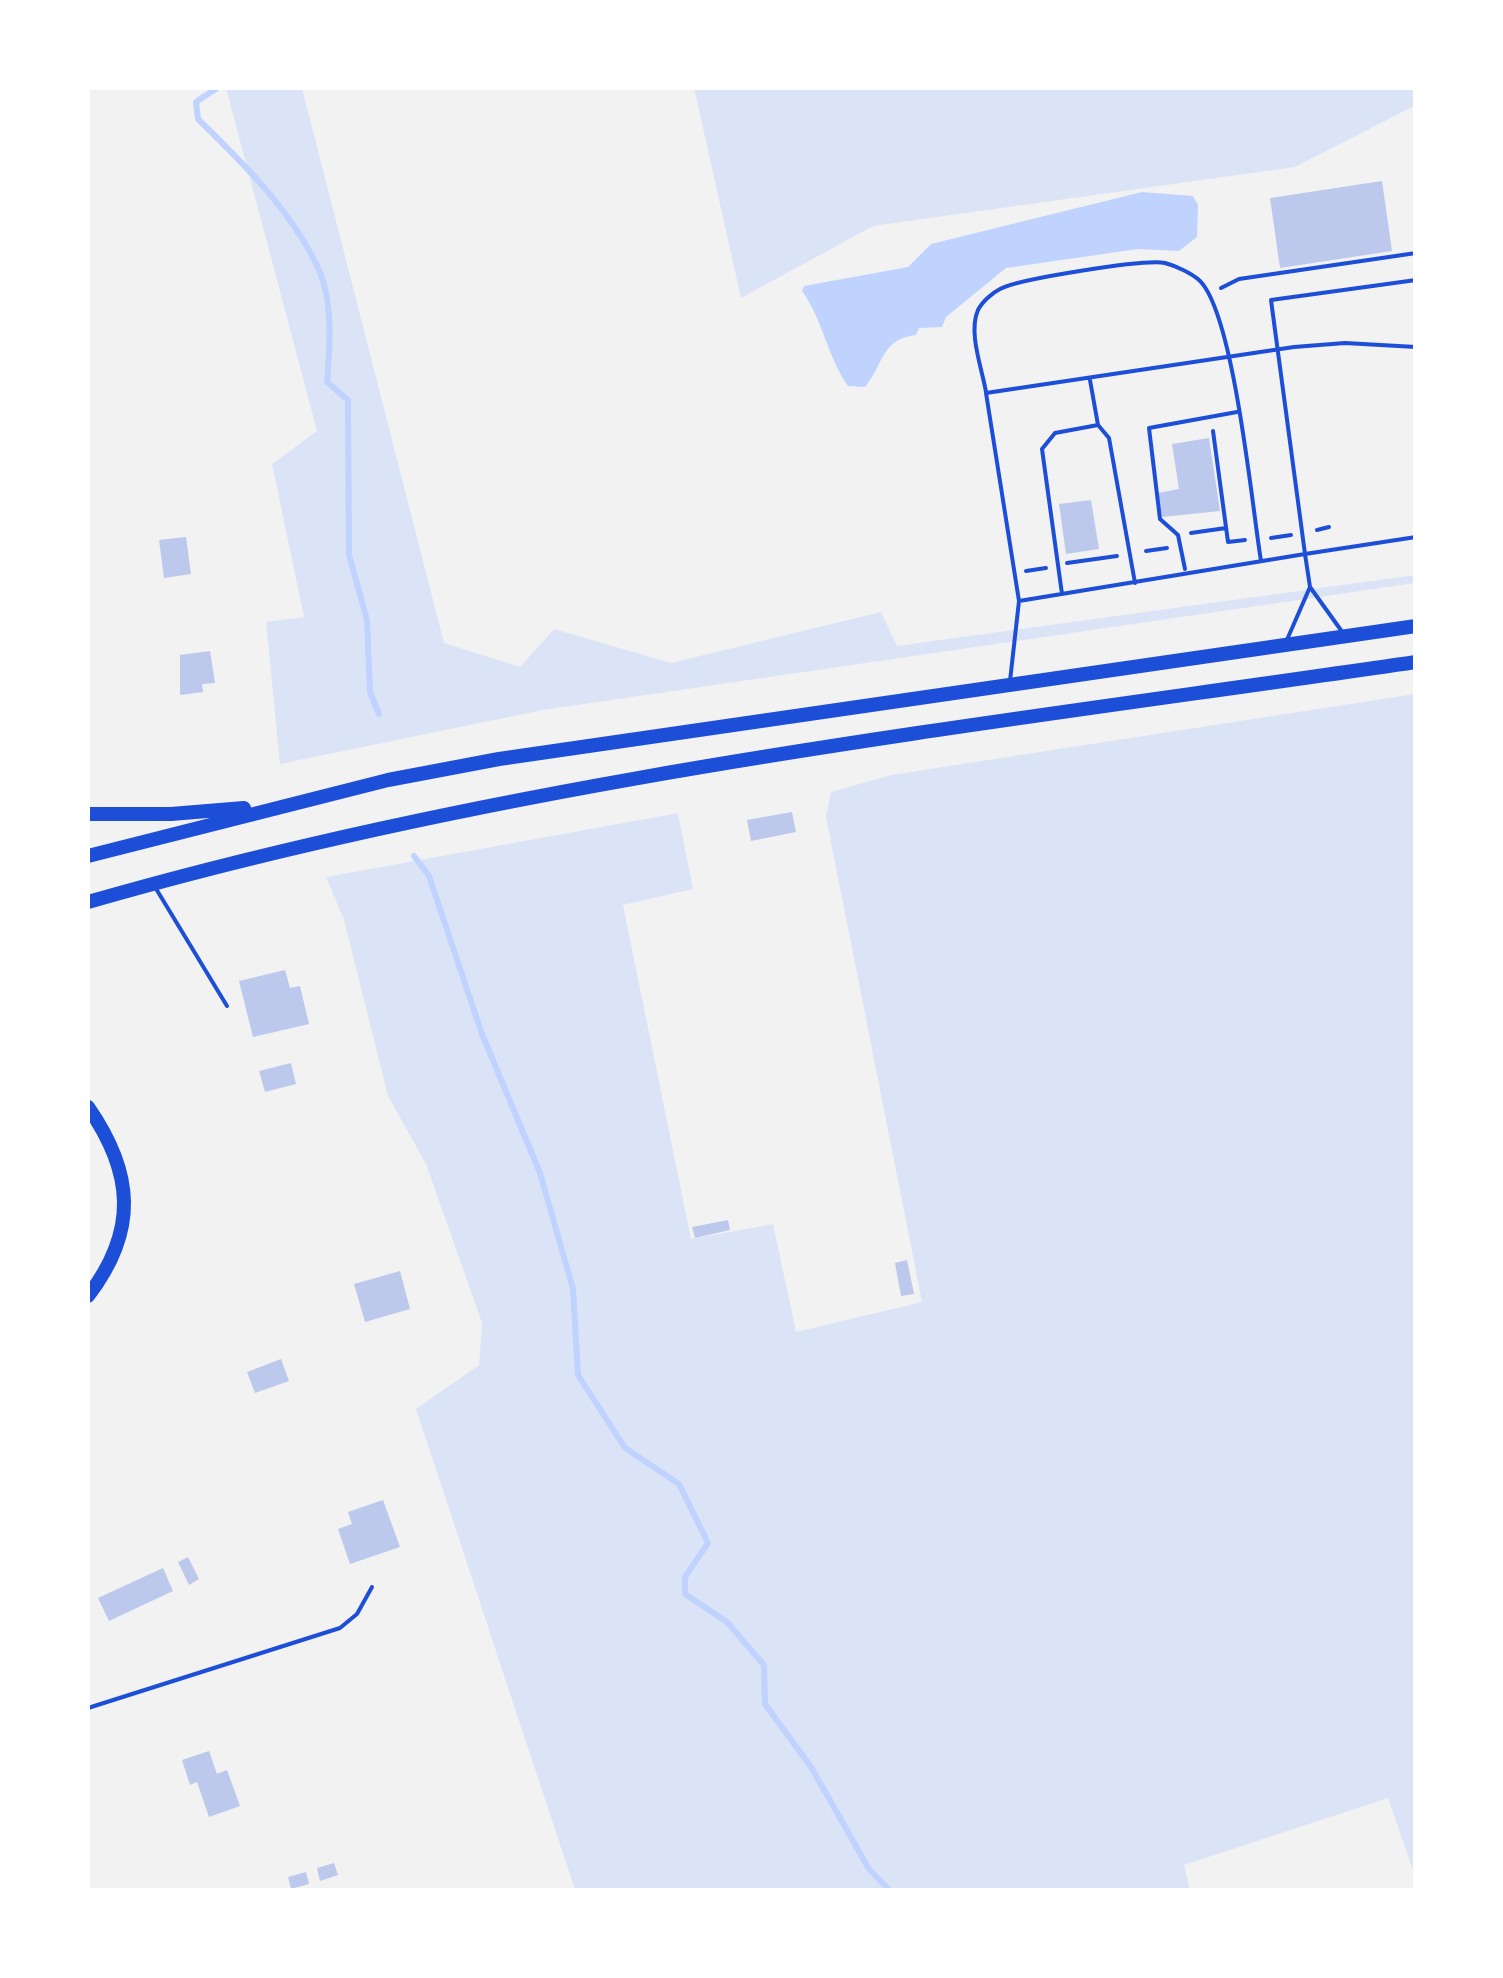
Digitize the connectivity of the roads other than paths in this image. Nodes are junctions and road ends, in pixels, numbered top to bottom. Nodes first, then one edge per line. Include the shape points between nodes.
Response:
1 (1416, 280) edge
2 (1416, 348) edge
3 (1278, 349) junction
4 (1229, 357) junction
5 (1090, 378) junction
6 (986, 393) junction
7 (1237, 412) junction
8 (1098, 425) junction
9 (1416, 537) edge
10 (1305, 554) junction
11 (1261, 561) junction
12 (1186, 572) junction
13 (1136, 583) junction
14 (1310, 587) junction
15 (1062, 594) junction
16 (1019, 601) junction
17 (1416, 626) edge
18 (1346, 636) junction
19 (1284, 646) junction
20 (1416, 662) edge
21 (1009, 686) junction
22 (289, 804) junction
23 (88, 814) edge
24 (88, 856) edge
25 (152, 883) junction
26 (88, 902) edge
27 (227, 1006) dead end
28 (88, 1107) edge
29 (88, 1296) edge
30 (372, 1586) dead end
31 (88, 1708) edge

1 - 3 lane via 1272,300
2 - 3 lane via 1345,343
3 - 4 lane
3 - 10 lane
4 - 5 lane
4 - 6 lane via 1200,281 1165,263 1137,262 1002,288 980,306 974,325
4 - 7 lane
5 - 6 lane
5 - 8 lane
6 - 16 lane
7 - 11 lane
7 - 12 lane via 1149,428 1160,519 1178,535
8 - 13 lane via 1109,438
8 - 15 lane via 1055,433 1042,449
9 - 10 lane
10 - 11 lane
10 - 14 lane
11 - 12 lane
12 - 13 lane
13 - 15 lane
14 - 18 lane
14 - 19 lane
15 - 16 lane
16 - 21 lane
17 - 18 highway
18 - 19 highway
19 - 21 highway
20 - 25 highway via 596,783
21 - 22 highway via 534,753
22 - 23 highway
22 - 24 highway
25 - 26 highway
25 - 27 lane
28 - 29 highway via 118,1157 125,1218 114,1256
30 - 31 lane via 357,1614 340,1628

